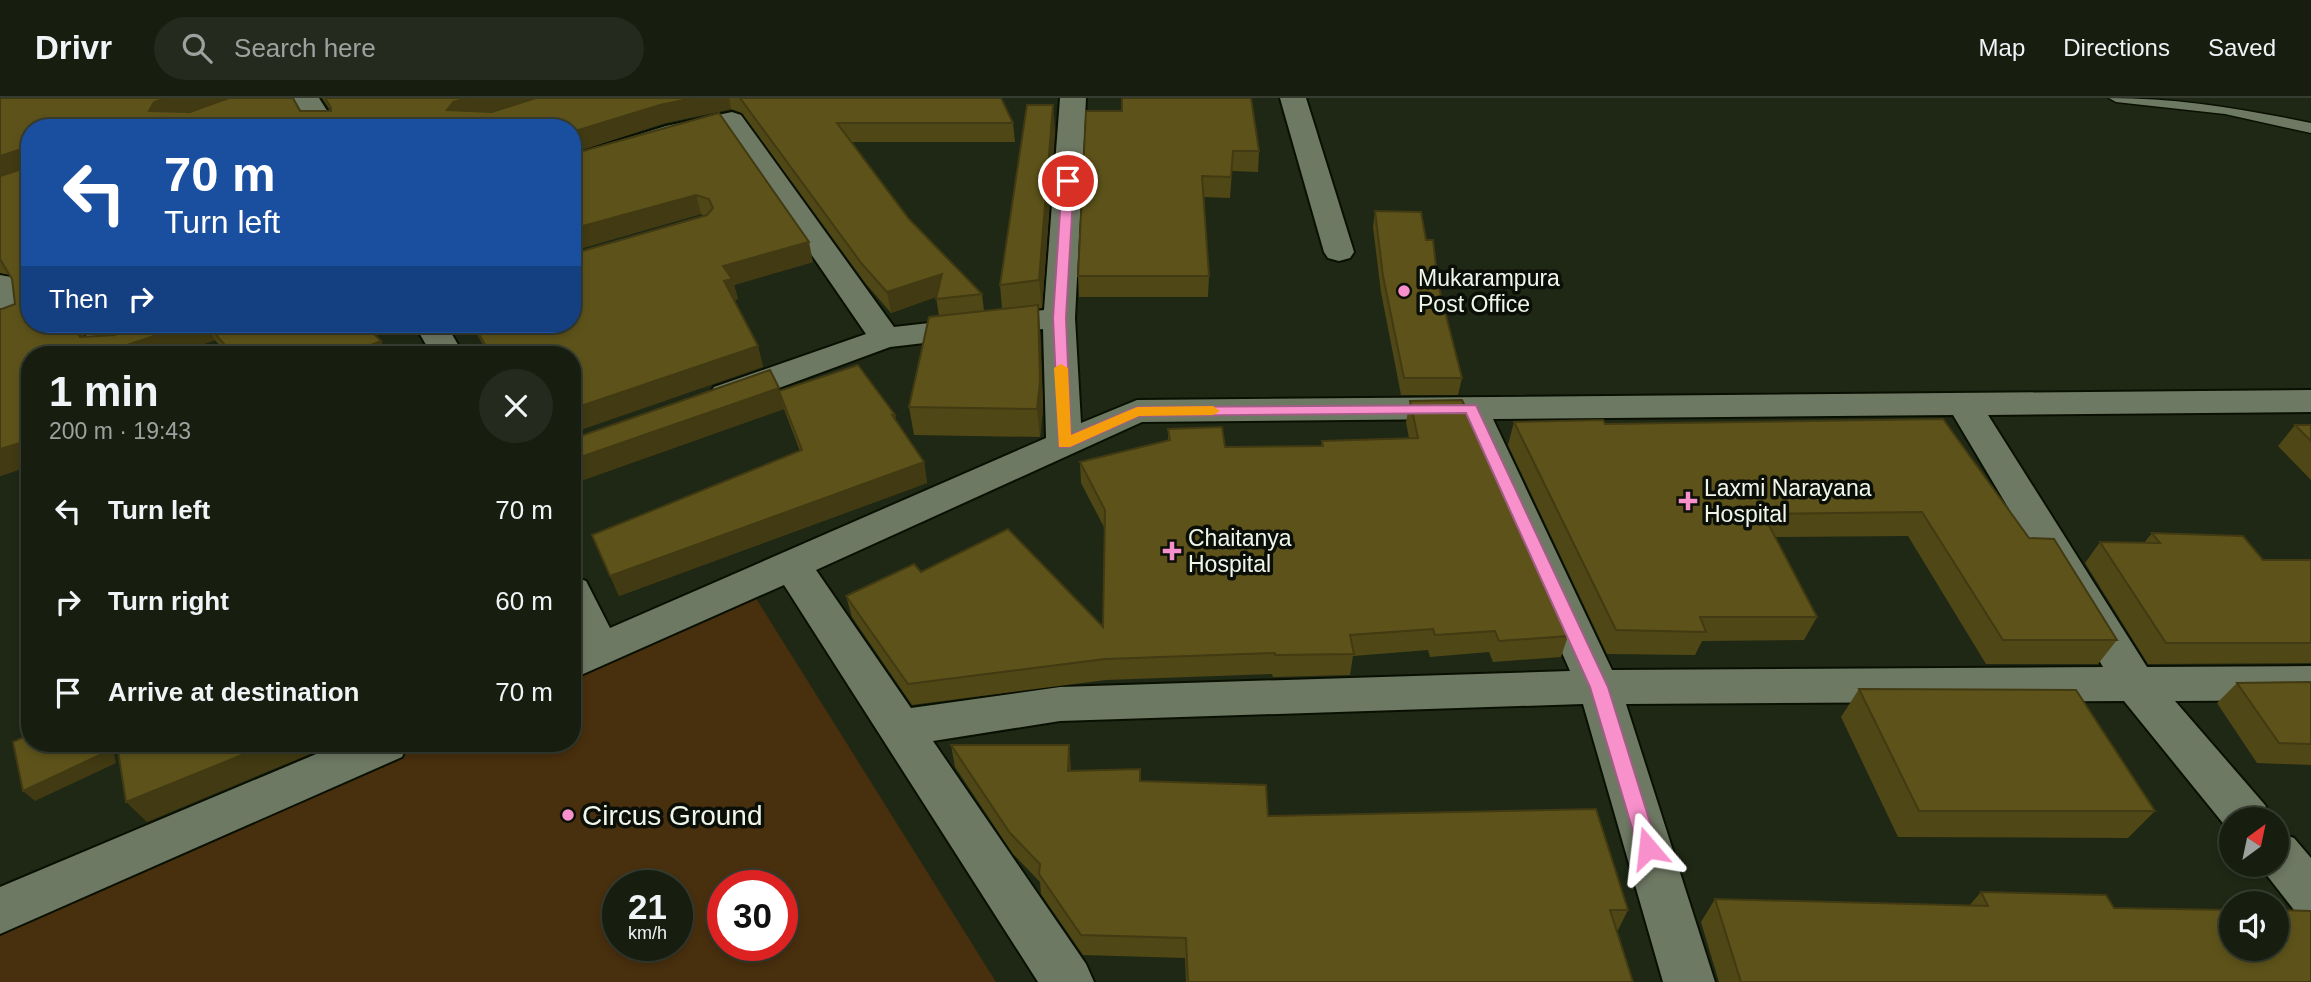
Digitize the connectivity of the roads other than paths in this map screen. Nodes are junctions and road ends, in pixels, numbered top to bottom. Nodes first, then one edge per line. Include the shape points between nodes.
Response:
1 (1073, 98) edge
2 (1293, 98) edge
3 (2116, 98) edge
4 (312, 99) edge
5 (321, 119) edge
6 (2311, 128) edge
7 (581, 161) edge
8 (1339, 252) dead end
9 (0, 284) edge
10 (16, 318) edge
11 (1059, 318) junction
12 (885, 338) junction
13 (2311, 401) edge
14 (702, 403) edge
15 (1964, 404) junction
16 (1471, 408) junction
17 (1064, 444) junction
18 (791, 564) junction
19 (581, 631) edge
20 (587, 657) edge
21 (2135, 684) junction
22 (2311, 684) edge
23 (1599, 687) junction
24 (900, 728) junction
25 (368, 752) edge
26 (2238, 807) edge
27 (2289, 867) edge
28 (2311, 894) edge
29 (0, 911) edge
30 (1068, 982) edge
31 (1689, 982) edge

1 - 11 street
2 - 8 street
3 - 6 lane via 2225,110
4 - 5 street
7 - 12 street via 674,132 732,120
9 - 10 street
11 - 12 street
11 - 17 street
12 - 14 street
13 - 15 street
15 - 16 street
15 - 21 street
16 - 17 street via 1137,411
16 - 23 street
17 - 18 street
18 - 20 street
18 - 24 street
19 - 20 street
21 - 22 street
21 - 23 street
21 - 26 street
23 - 24 street via 1060,704
23 - 31 street
24 - 30 street
25 - 29 street
27 - 28 street

